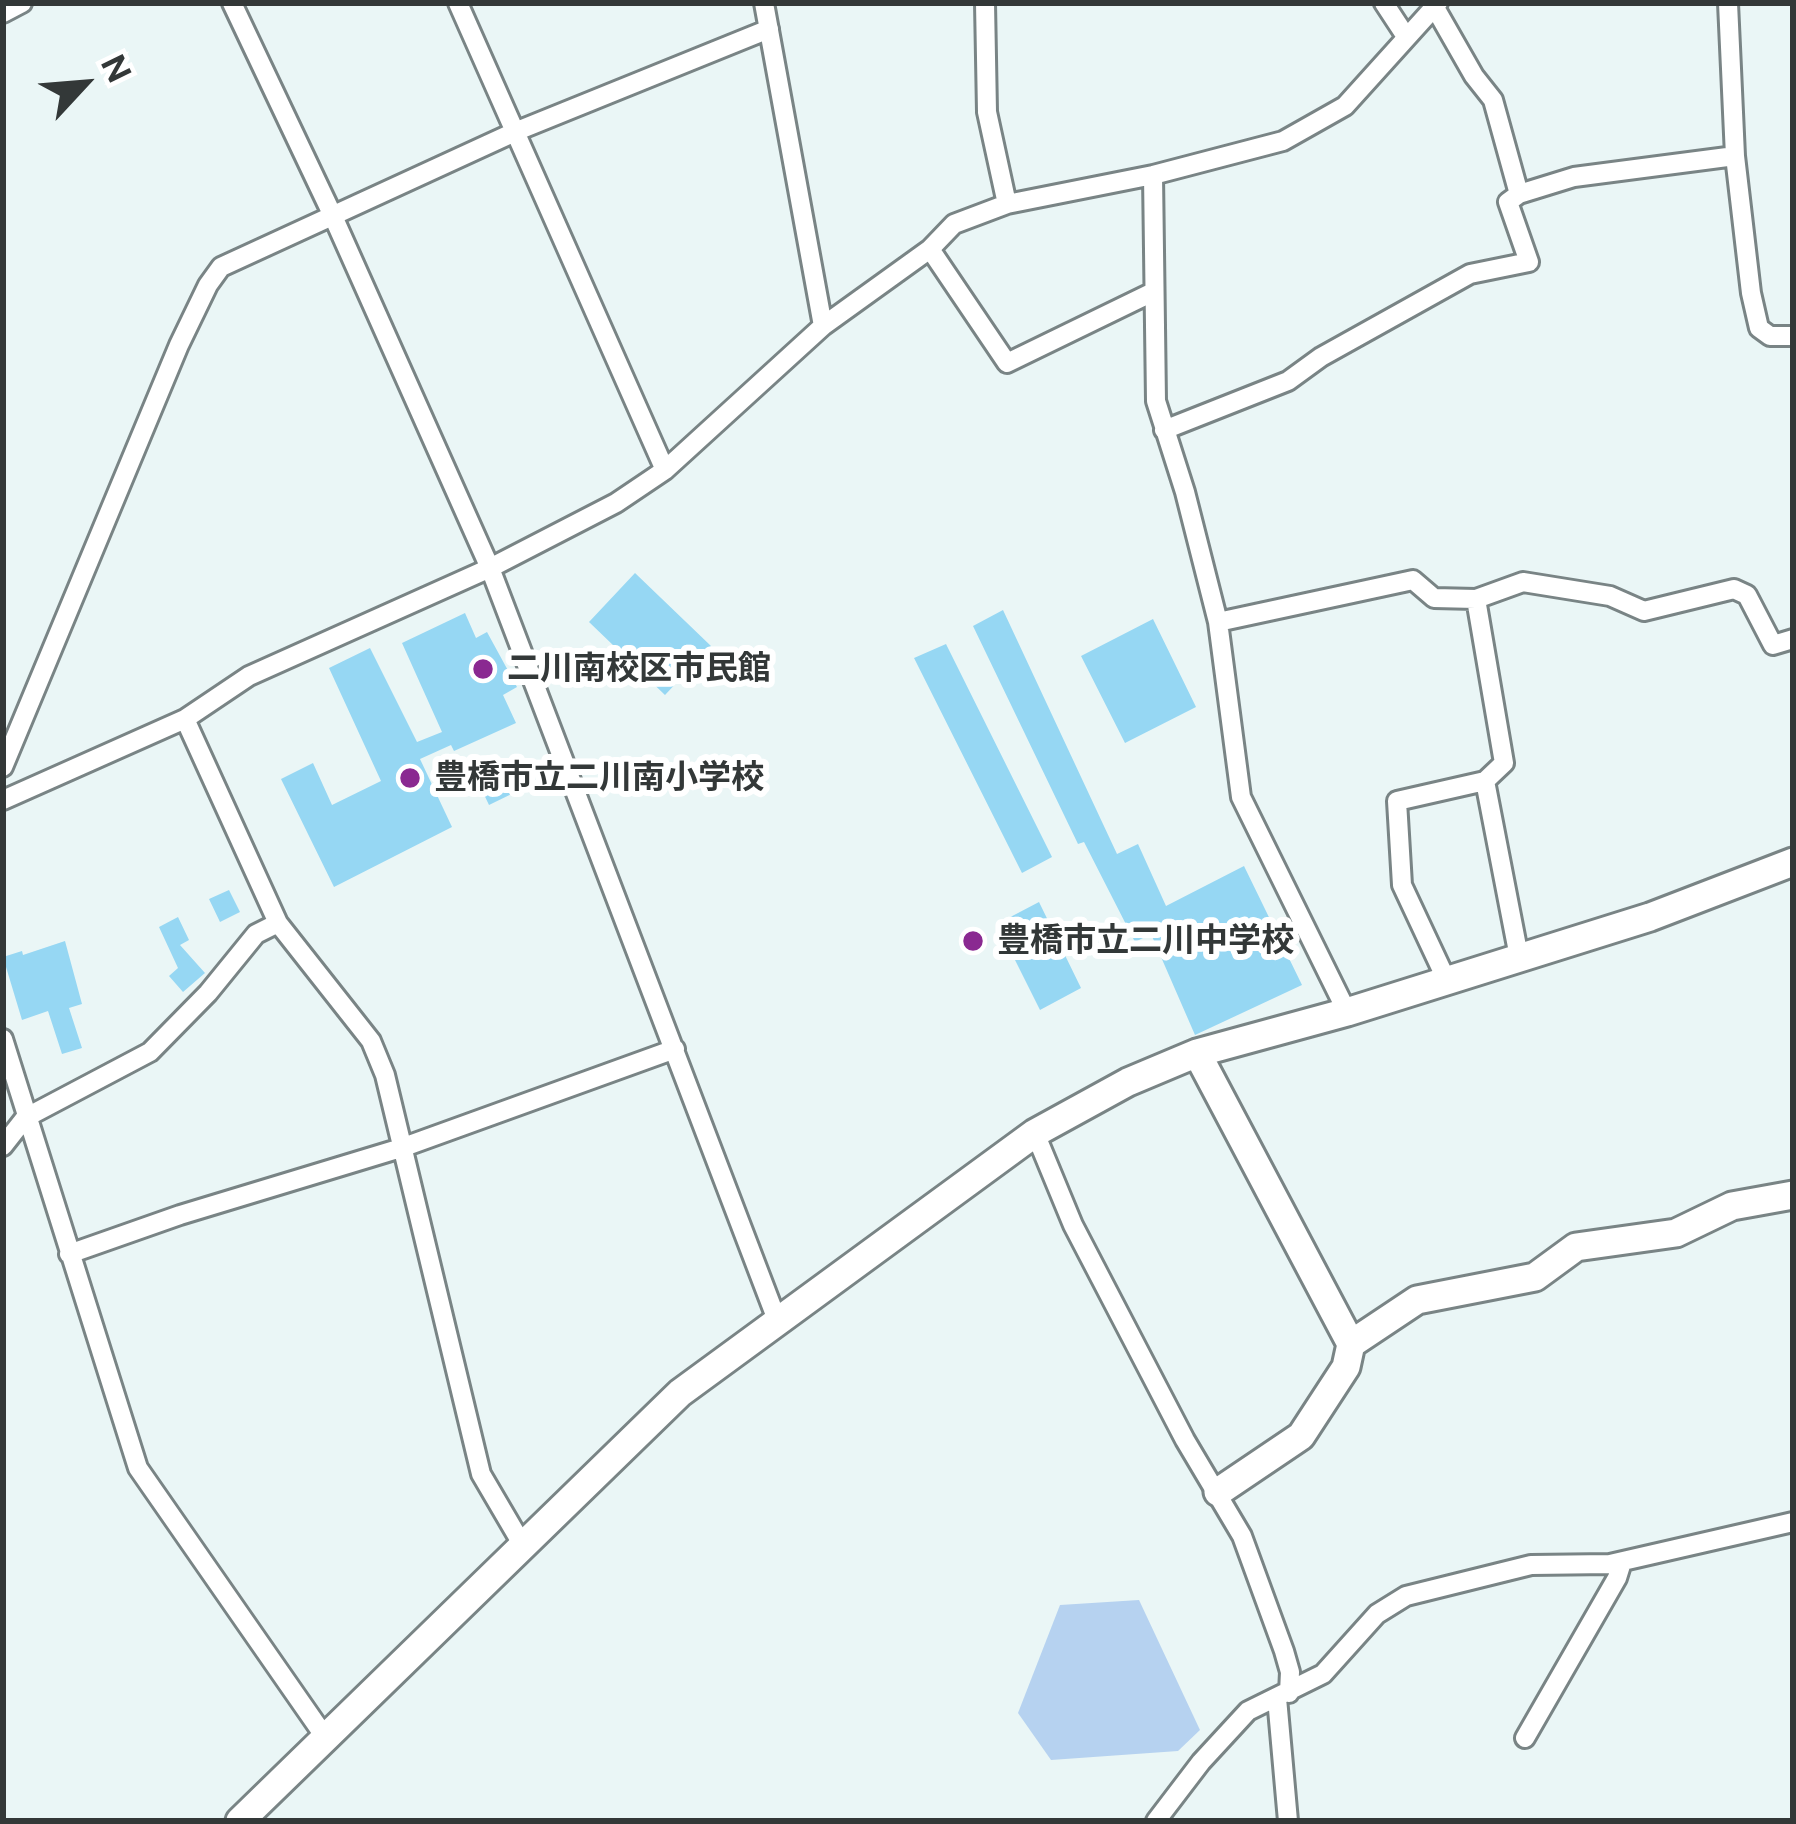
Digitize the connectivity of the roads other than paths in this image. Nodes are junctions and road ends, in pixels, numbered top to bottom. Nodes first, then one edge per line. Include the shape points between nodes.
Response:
1 (22, 3) edge
2 (232, 3) edge
3 (458, 3) edge
4 (764, 3) edge
5 (985, 3) edge
6 (1384, 3) edge
7 (1728, 3) edge
8 (1436, 5) edge
9 (3, 14) edge
10 (769, 29) junction
11 (1406, 34) junction
12 (517, 130) junction
13 (1735, 156) junction
14 (1153, 175) junction
15 (1519, 194) junction
16 (1007, 205) junction
17 (332, 214) junction
18 (930, 249) junction
19 (1153, 292) junction
20 (823, 326) junction
21 (1793, 336) edge
22 (1164, 430) junction
23 (664, 470) junction
24 (490, 568) junction
25 (1476, 599) junction
26 (1217, 622) junction
27 (1793, 639) edge
28 (185, 719) junction
29 (3, 767) edge
30 (1485, 782) junction
31 (3, 800) edge
32 (1793, 862) edge
33 (278, 922) junction
34 (1519, 957) junction
35 (1446, 979) junction
36 (1347, 1012) junction
37 (3, 1039) edge
38 (675, 1048) junction
39 (1197, 1053) junction
40 (26, 1118) junction
41 (1034, 1133) junction
42 (3, 1145) edge
43 (400, 1148) junction
44 (1793, 1195) edge
45 (69, 1255) junction
46 (777, 1320) junction
47 (1351, 1344) junction
48 (1219, 1492) junction
49 (1793, 1522) edge
50 (521, 1544) junction
51 (1622, 1562) junction
52 (1283, 1696) junction
53 (326, 1737) junction
54 (1525, 1738) dead end
55 (240, 1821) edge
56 (1156, 1821) edge
57 (1288, 1821) edge

1 - 9 street
2 - 17 street
3 - 12 street
4 - 10 street
5 - 16 street via 987,112
6 - 11 street
7 - 13 street
8 - 11 street
8 - 15 street via 1493,100
10 - 12 street
10 - 20 street
11 - 14 street via 1345,106 1283,141
12 - 17 street
12 - 23 street
13 - 15 street via 1574,177
13 - 21 street via 1759,328
14 - 16 street
14 - 19 street
15 - 22 street via 1508,202 1529,262 1470,274 1288,381
16 - 18 street via 954,224
17 - 24 street
17 - 29 street via 221,266 208,285
18 - 19 street via 1007,363
18 - 20 street
19 - 22 street
20 - 23 street
22 - 26 street
23 - 24 street
24 - 28 street via 248,676
24 - 38 street
25 - 26 street via 1434,598 1413,580
25 - 27 street via 1523,582 1610,596 1644,611 1734,589 1747,595 1773,645
25 - 30 street via 1504,763
26 - 36 street via 1241,797
28 - 31 street
28 - 33 street
30 - 34 street
30 - 35 street via 1397,801 1402,885
32 - 34 street
33 - 40 street via 256,934 151,1052
33 - 43 street via 371,1041
34 - 35 street
35 - 36 street
36 - 39 street
37 - 40 street
38 - 43 street
38 - 46 street
39 - 41 street
39 - 47 street
40 - 42 street
40 - 45 street
41 - 46 street
41 - 48 street via 1083,1245
43 - 45 street
43 - 50 street via 481,1474
44 - 47 street via 1732,1206 1676,1233 1576,1247 1535,1277 1418,1300
45 - 53 street via 138,1468
46 - 50 street via 680,1393
47 - 48 street via 1346,1367 1301,1436
48 - 52 street via 1284,1651 1290,1672
49 - 51 street
50 - 53 street
51 - 52 street via 1531,1565 1406,1596 1377,1614 1323,1674
51 - 54 street
52 - 56 street via 1249,1711
52 - 57 street
53 - 55 street

